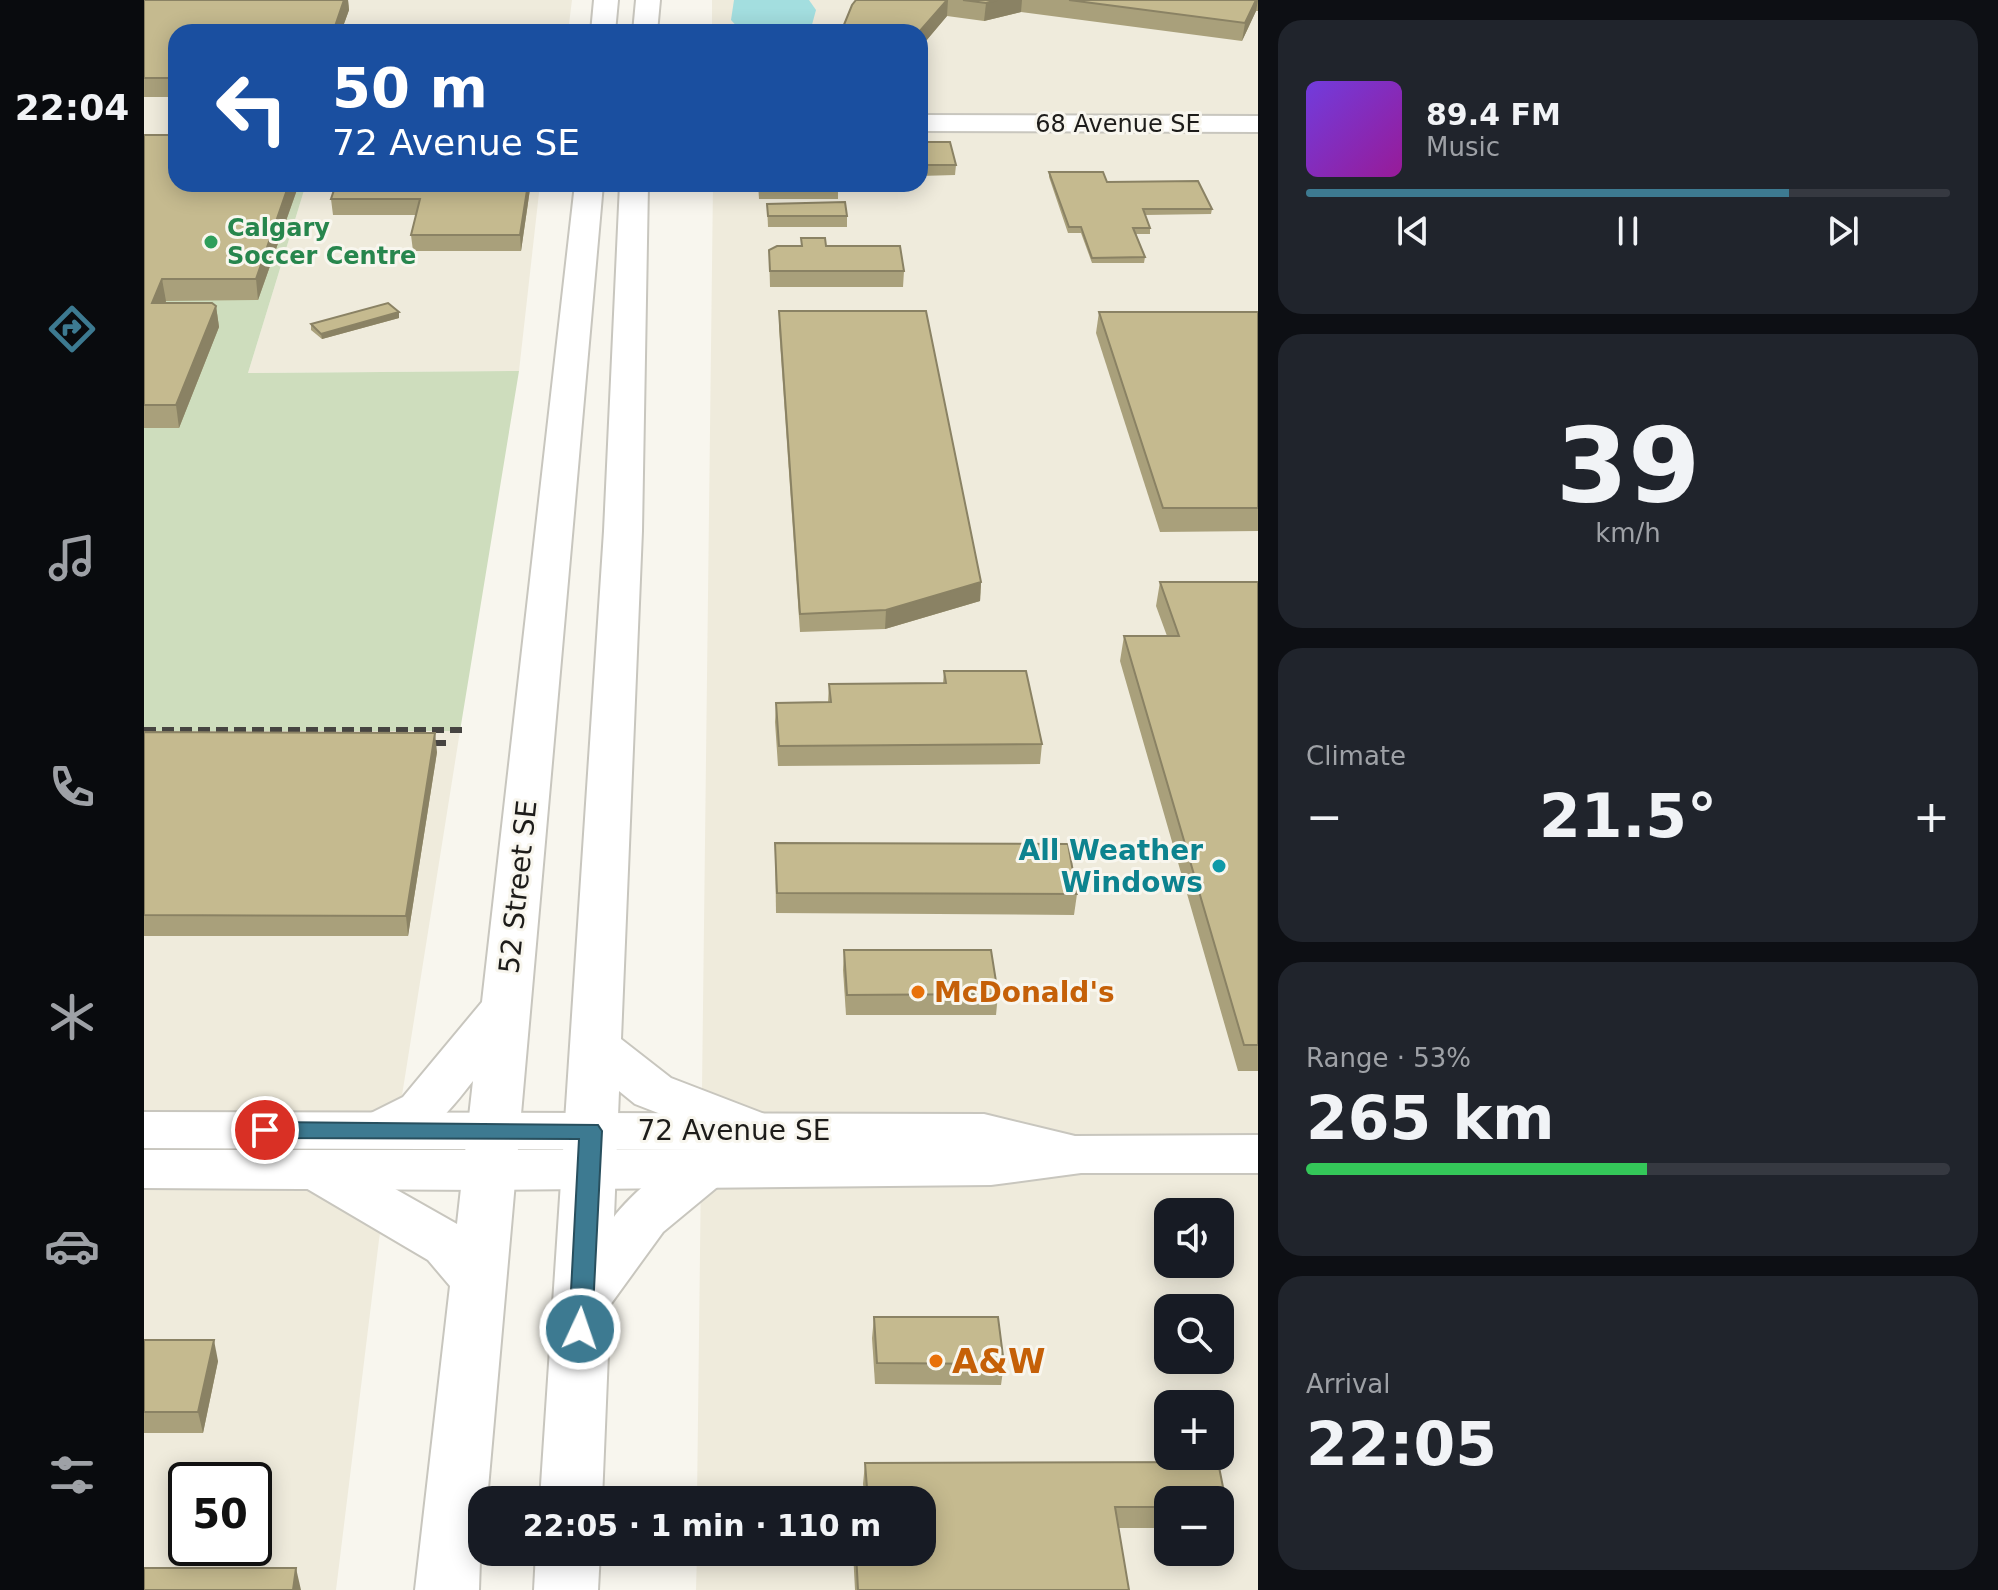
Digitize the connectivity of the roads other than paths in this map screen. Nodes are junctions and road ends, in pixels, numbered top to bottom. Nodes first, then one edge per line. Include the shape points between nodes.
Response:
1 (606, 0) edge
2 (648, 0) edge
3 (604, 24) edge
4 (646, 24) edge
5 (928, 123) edge
6 (979, 124) junction
7 (1258, 124) edge
8 (928, 134) edge
9 (588, 192) edge
10 (636, 192) edge
11 (505, 1007) junction
12 (594, 1045) junction
13 (386, 1129) junction
14 (748, 1129) junction
15 (144, 1130) edge
16 (491, 1151) junction
17 (590, 1151) junction
18 (1081, 1154) junction
19 (1258, 1154) edge
20 (144, 1169) edge
21 (318, 1170) junction
22 (702, 1170) junction
23 (478, 1281) junction
24 (582, 1300) junction
25 (572, 1486) edge
26 (567, 1566) edge
27 (447, 1590) edge
28 (566, 1590) edge

1 - 3 main road
2 - 4 main road
5 - 6 street, 68 Avenue SE
6 - 7 street, 68 Avenue SE
6 - 8 street, 68 Avenue SE
9 - 11 main road, 52 Street SE
10 - 12 main road
11 - 13 main road via 421,1110
11 - 16 main road, 52 Street SE
12 - 14 main road via 653,1091
12 - 17 main road
13 - 15 street, 72 Avenue SE
13 - 16 street, 72 Avenue SE
14 - 17 street, 72 Avenue SE
14 - 18 street, 72 Avenue SE via 984,1132
16 - 17 street, 72 Avenue SE
16 - 21 street, 72 Avenue SE
16 - 23 main road, 52 Street SE
17 - 22 street, 72 Avenue SE
17 - 24 main road
18 - 19 street, 72 Avenue SE
18 - 22 street, 72 Avenue SE via 991,1166
20 - 21 street, 72 Avenue SE
21 - 23 main road via 448,1245
22 - 24 main road via 644,1217
23 - 27 main road, 52 Street SE
24 - 25 main road
26 - 28 main road

